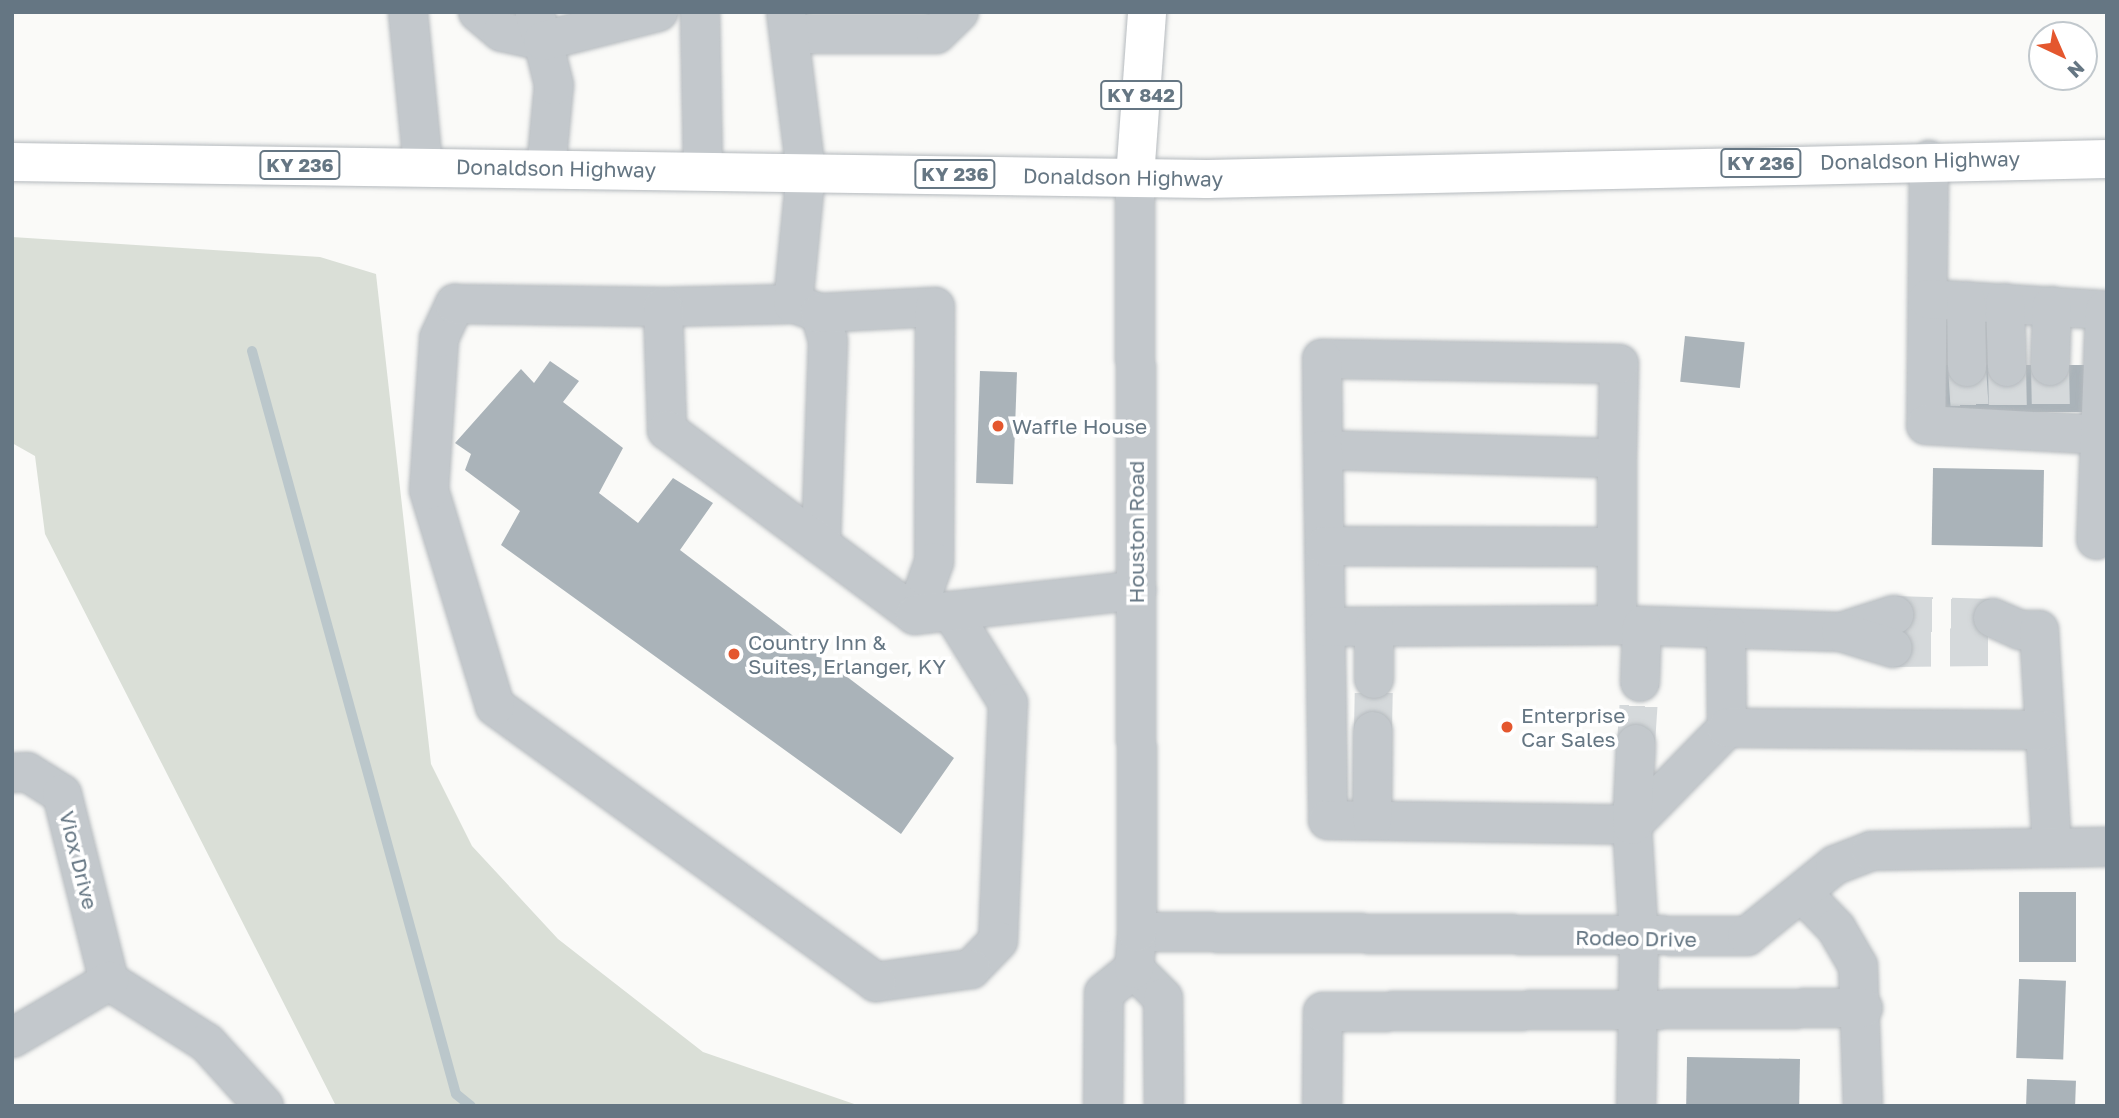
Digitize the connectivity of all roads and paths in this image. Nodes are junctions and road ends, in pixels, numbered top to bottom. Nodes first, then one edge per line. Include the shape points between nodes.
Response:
1 (408, 12) edge
2 (478, 12) edge
3 (659, 12) edge
4 (700, 12) edge
5 (1147, 12) edge
6 (940, 18) edge
7 (601, 19) edge
8 (787, 23) edge
9 (539, 27) edge
10 (2107, 159) edge
11 (1929, 160) junction
12 (12, 162) edge
13 (423, 165) junction
14 (546, 169) junction
15 (703, 171) junction
16 (806, 172) junction
17 (1135, 177) junction
18 (1928, 299) junction
19 (1966, 301) junction
20 (2005, 303) junction
21 (2052, 306) junction
22 (663, 307) junction
23 (806, 308) junction
24 (2007, 366) tunnel mouth
25 (2050, 366) tunnel mouth
26 (1967, 367) tunnel mouth
27 (2105, 435) edge
28 (1323, 450) junction
29 (1617, 458) junction
30 (2096, 540) dead end
31 (821, 545) junction
32 (1325, 546) junction
33 (1617, 547) junction
34 (1137, 590) junction
35 (933, 613) junction
36 (1630, 625) junction
37 (1325, 627) junction
38 (1374, 627) junction
39 (1726, 631) junction
40 (1894, 632) tunnel mouth
41 (2002, 632) tunnel mouth
42 (1374, 679) tunnel mouth
43 (1640, 682) tunnel mouth
44 (1727, 728) junction
45 (2044, 730) junction
46 (1373, 731) tunnel mouth
47 (1636, 744) tunnel mouth
48 (12, 773) edge
49 (1372, 820) junction
50 (1632, 825) junction
51 (2107, 847) edge
52 (2052, 848) junction
53 (1802, 893) junction
54 (1639, 938) junction
55 (1136, 951) junction
56 (109, 981) junction
57 (1863, 1009) junction
58 (1639, 1010) junction
59 (12, 1038) edge
60 (264, 1106) edge
61 (1103, 1106) edge
62 (1164, 1106) edge
63 (1322, 1106) edge
64 (1636, 1106) edge
65 (1863, 1106) edge

1 - 13 street
2 - 9 street via 487,25
3 - 7 street
4 - 15 street
5 - 17 main road, Houston Road / KY 842
6 - 8 street
7 - 9 street
8 - 16 street
9 - 14 street via 554,85
10 - 11 main road, Donaldson Highway / KY 236
11 - 17 main road, Donaldson Highway / KY 236 via 1491,176
11 - 18 street
12 - 13 main road, Donaldson Highway / KY 236
13 - 14 main road, Donaldson Highway / KY 236
14 - 15 main road, Donaldson Highway / KY 236
15 - 16 main road, Donaldson Highway / KY 236
16 - 17 main road, Donaldson Highway / KY 236
16 - 23 street
17 - 34 street, Houston Road
18 - 19 street
18 - 27 street via 1926,425 1970,420 2051,422
19 - 20 street
19 - 26 street
20 - 21 street
20 - 24 street
21 - 25 street
21 - 27 street via 2105,310
22 - 23 street
22 - 31 street via 667,430
22 - 35 street via 455,304 439,338 429,490 495,706 876,982 971,969 998,941 1008,703
23 - 31 street via 828,341
23 - 35 street via 935,307
27 - 30 street
28 - 29 street
28 - 29 street via 1322,359 1619,364
28 - 32 street
29 - 33 street
31 - 35 street
32 - 33 street
32 - 37 street
33 - 36 street
34 - 35 street
34 - 55 street, Houston Road
36 - 38 street
36 - 39 street
36 - 43 street
37 - 38 street
37 - 49 street via 1328,820
38 - 42 street
39 - 40 street
39 - 44 street
41 - 45 street via 2039,630
44 - 45 street
44 - 50 street
45 - 52 street
46 - 49 street
47 - 50 street
48 - 56 street, Viox Drive via 27,772 62,794
49 - 50 street
50 - 54 street
51 - 52 street, Rodeo Drive
52 - 53 street, Rodeo Drive via 1871,850 1835,865
53 - 54 street, Rodeo Drive via 1747,936
53 - 57 street via 1836,928 1858,966
54 - 55 street, Rodeo Drive
54 - 58 street
55 - 61 street via 1104,993
55 - 62 street via 1163,998
56 - 59 street
56 - 60 street via 207,1043
57 - 58 street
57 - 65 street
58 - 63 street via 1323,1012
58 - 64 street

